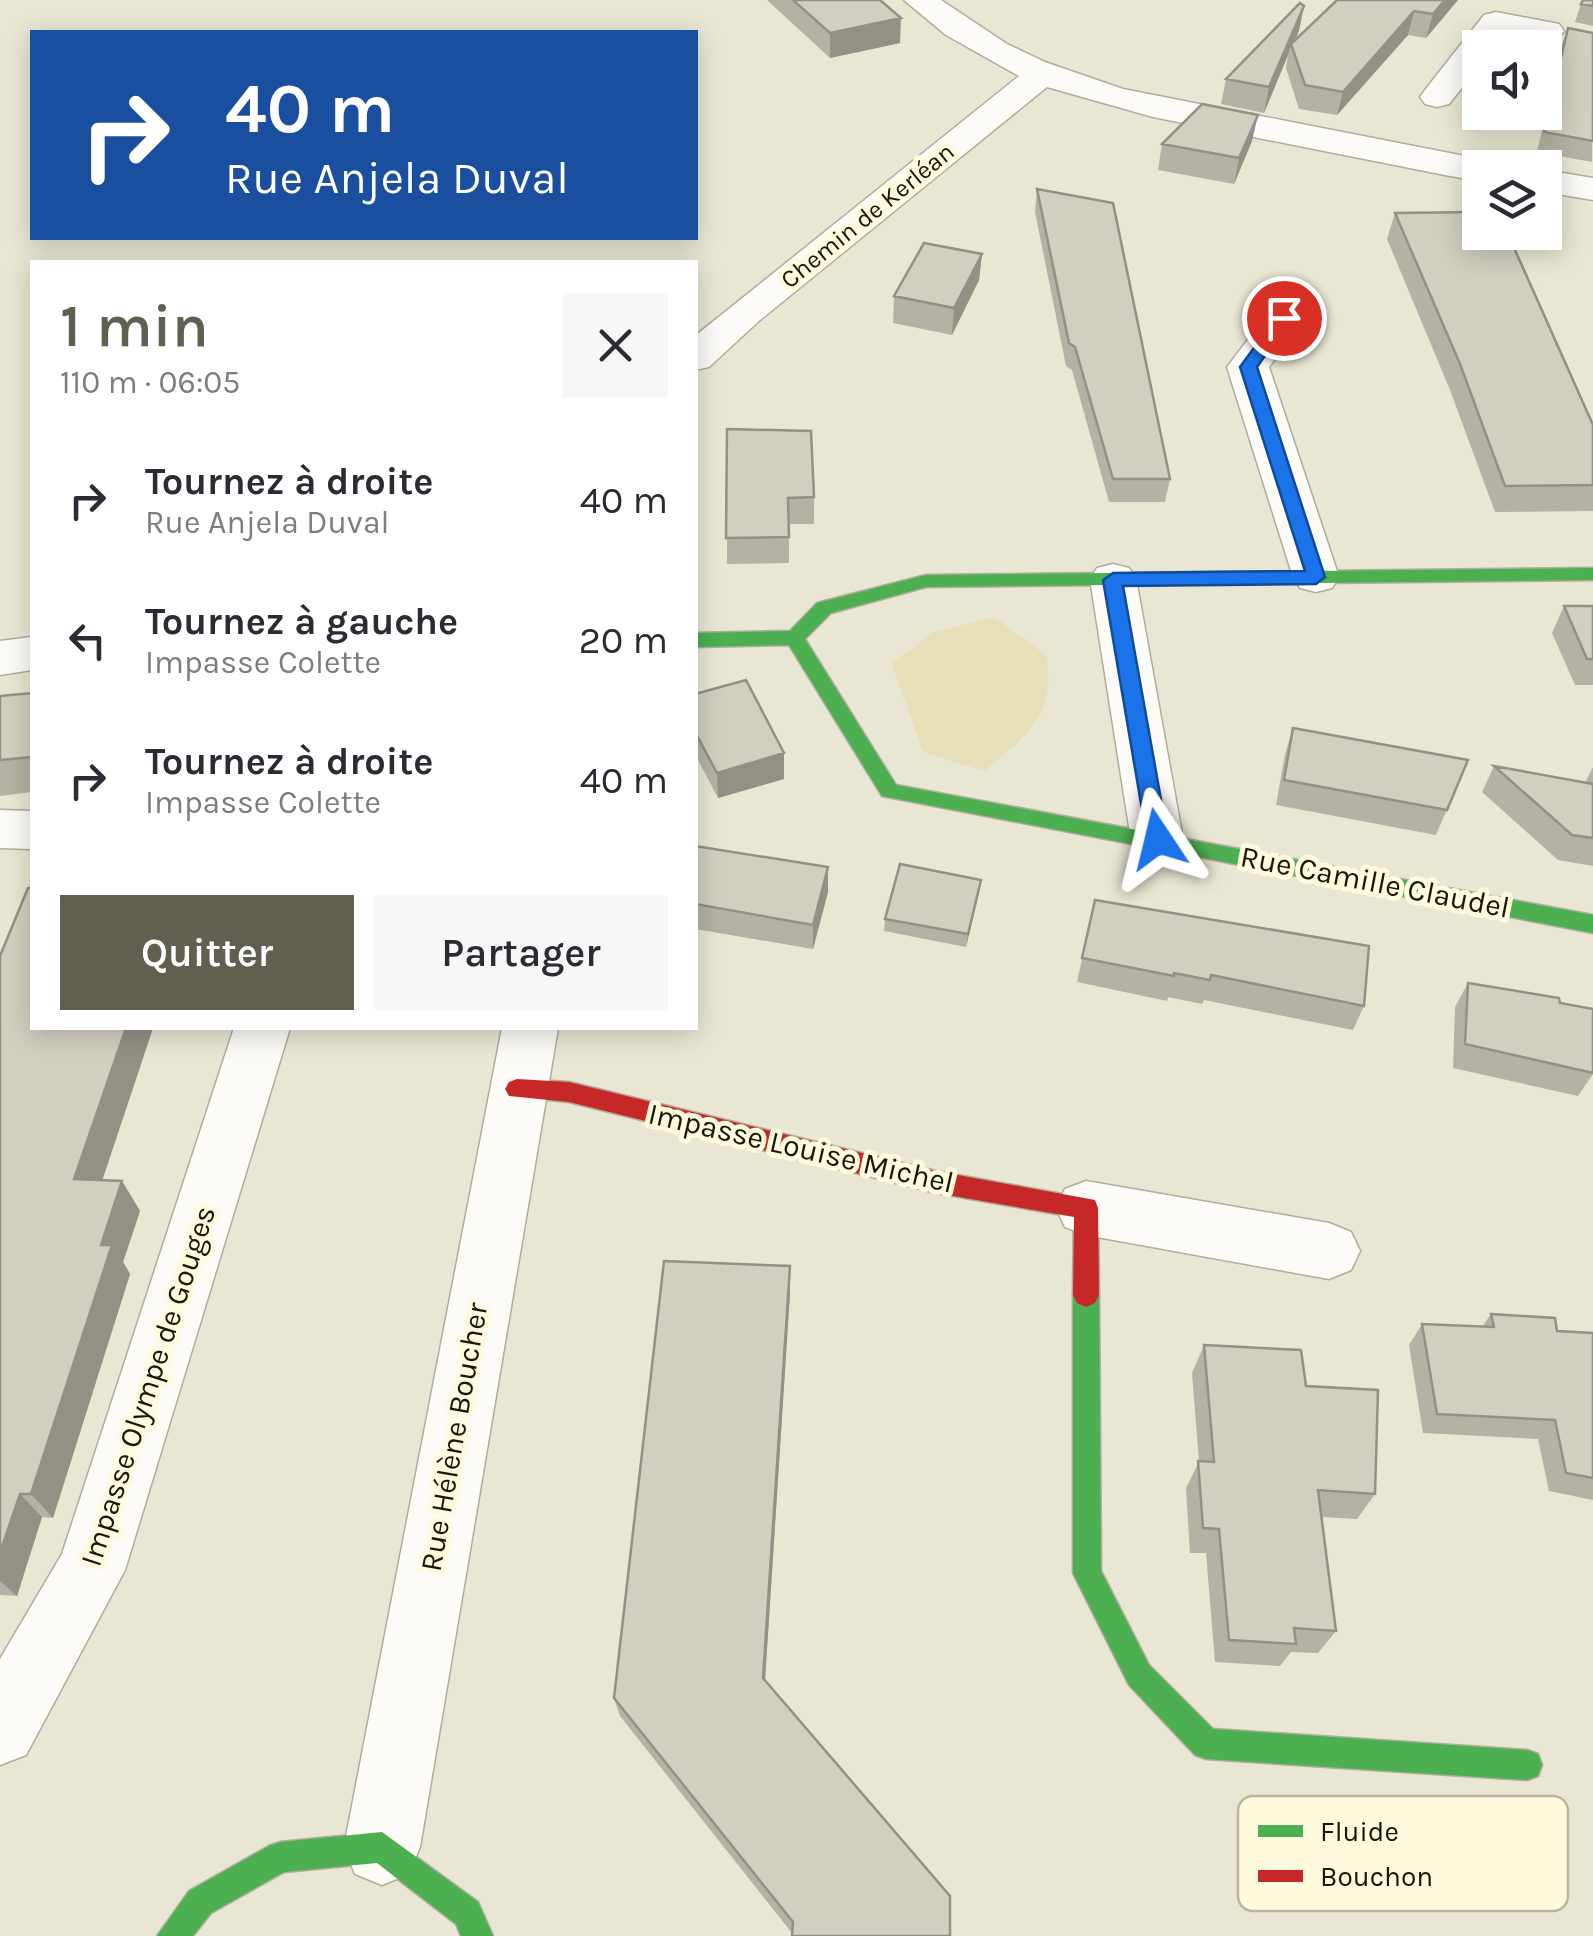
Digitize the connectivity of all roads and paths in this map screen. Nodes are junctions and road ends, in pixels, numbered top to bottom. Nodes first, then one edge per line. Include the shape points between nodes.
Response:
1 (920, 0) edge
2 (1570, 0) edge
3 (1041, 75) junction
4 (1437, 97) dead end
5 (1462, 167) edge
6 (1562, 184) edge
7 (1593, 190) edge
8 (1284, 318) dead end
9 (698, 355) edge
10 (1593, 574) edge
11 (1316, 577) junction
12 (1113, 580) junction
13 (795, 638) junction
14 (698, 640) edge
15 (30, 654) edge
16 (0, 658) edge
17 (0, 829) edge
18 (30, 830) edge
19 (1158, 839) junction
20 (1593, 924) edge
21 (261, 1030) edge
22 (523, 1058) edge
23 (1086, 1208) junction
24 (1329, 1251) dead end
25 (0, 1729) edge
26 (1528, 1764) dead end
27 (382, 1847) junction
28 (172, 1936) edge
29 (477, 1936) edge

1 - 3 street via 961,34
2 - 4 street via 1562,34 1496,22
3 - 5 street via 1113,99
3 - 9 street, Chemin de Kerléan
6 - 7 street
8 - 11 street via 1248,367
10 - 11 street
11 - 12 street
12 - 13 street via 926,581 824,608
12 - 19 street
13 - 14 street
13 - 19 street, Rue Camille Claudel via 889,791
15 - 16 street
17 - 18 street
19 - 20 street, Rue Camille Claudel
21 - 25 street, Impasse Olympe de Gouges via 91,1570
22 - 23 street, Impasse Louise Michel via 569,1092 936,1182
22 - 27 street, Rue Hélène Boucher
23 - 24 street, Impasse Louise Michel
23 - 26 street via 1087,1573 1139,1674 1206,1744
27 - 28 street via 280,1857 200,1902
27 - 29 street via 467,1913

